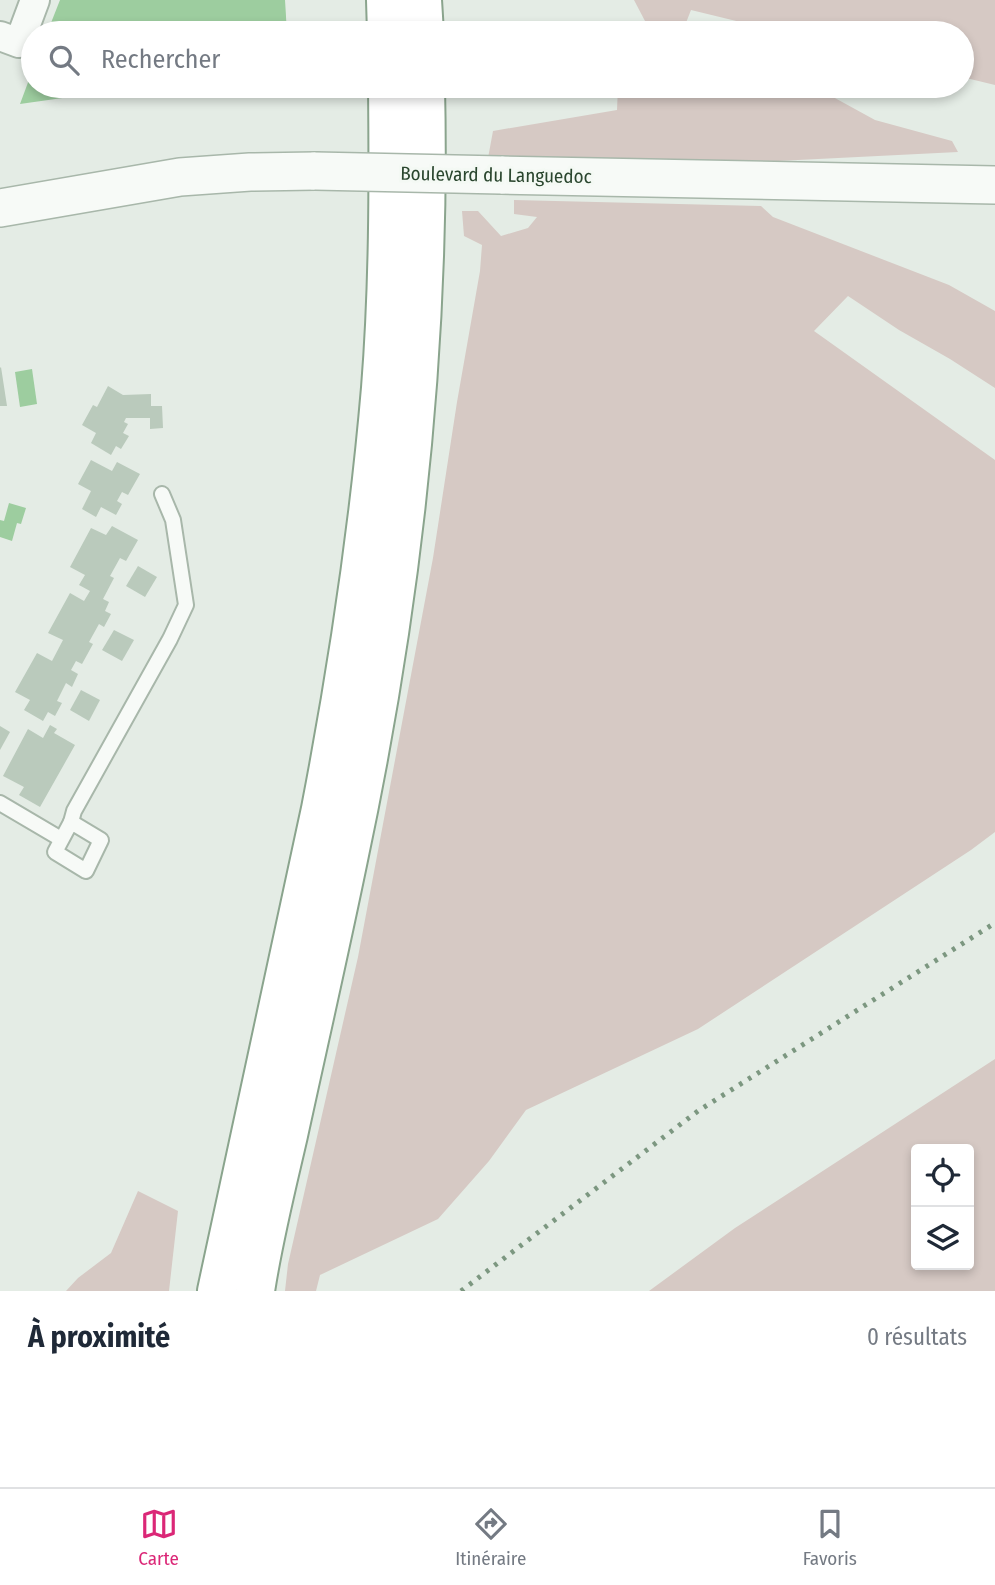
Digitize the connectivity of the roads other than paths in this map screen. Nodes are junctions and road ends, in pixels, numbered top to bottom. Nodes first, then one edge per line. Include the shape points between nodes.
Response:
1 (35, 0) edge
2 (386, 0) edge
3 (422, 0) edge
4 (27, 21) edge
5 (387, 21) edge
6 (423, 21) edge
7 (0, 36) edge
8 (21, 38) edge
9 (388, 98) edge
10 (425, 98) edge
11 (995, 185) edge
12 (0, 208) edge
13 (162, 494) dead end
14 (0, 803) edge
15 (71, 822) junction
16 (61, 839) junction
17 (217, 1291) edge
18 (255, 1291) edge

1 - 4 street
2 - 5 highway
3 - 6 highway
7 - 8 street via 19,43
9 - 17 highway via 381,386 355,616 321,808
10 - 18 highway via 424,264 413,435 391,622 348,858
11 - 12 street, Boulevard du Languedoc, bridge via 250,172 180,177
13 - 15 lane via 173,520 186,604
14 - 16 lane
15 - 16 lane
15 - 16 lane via 101,840 86,871 55,852

